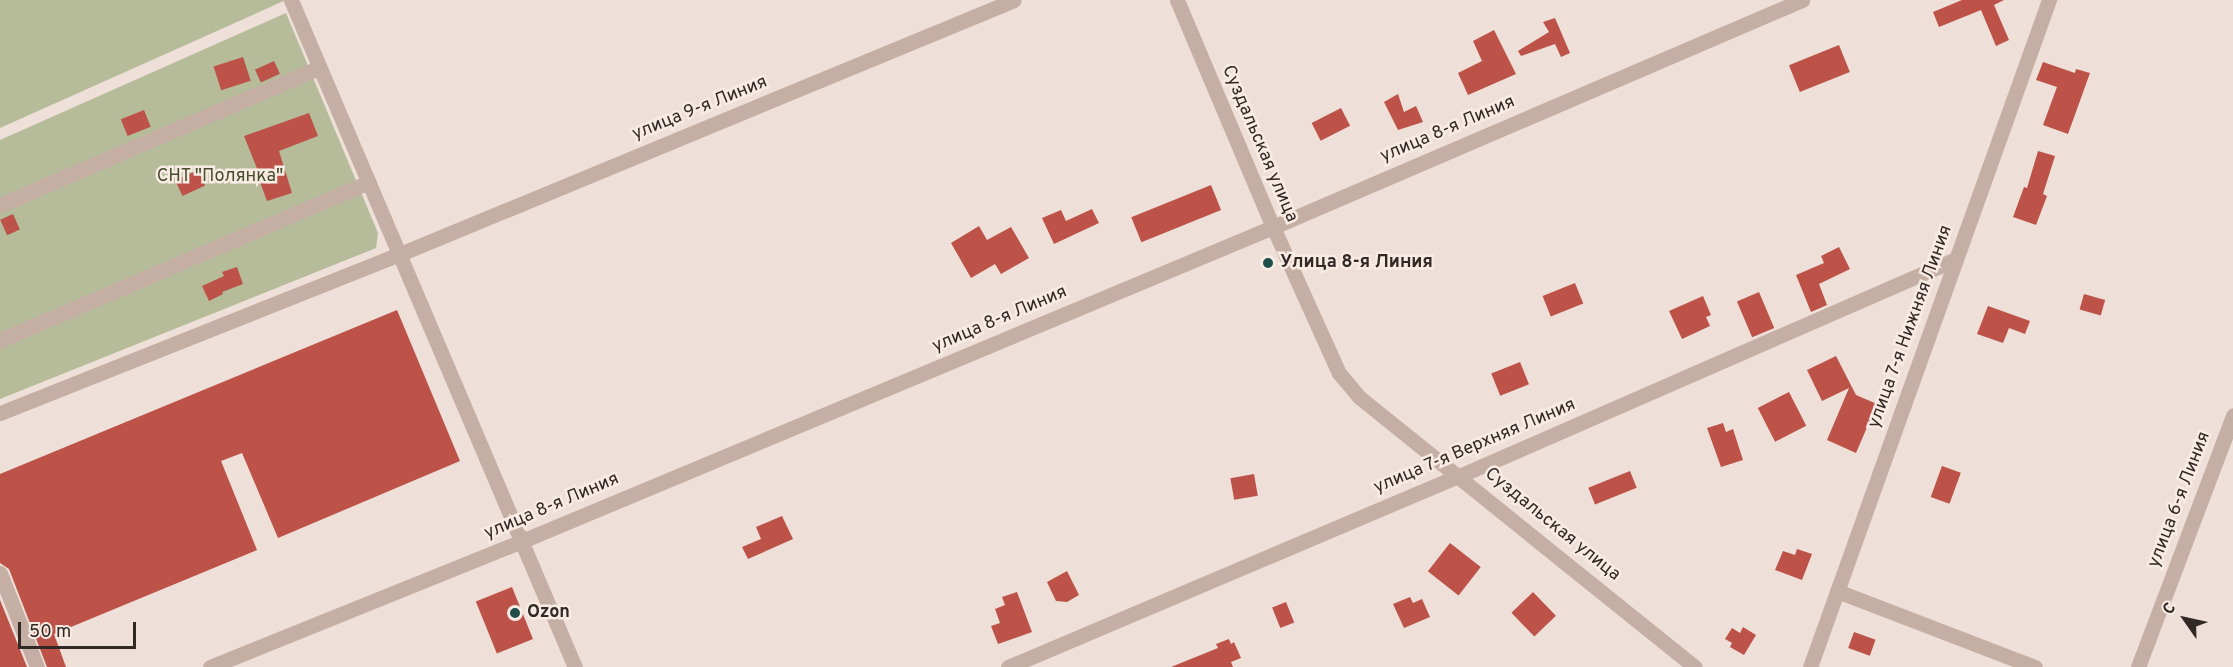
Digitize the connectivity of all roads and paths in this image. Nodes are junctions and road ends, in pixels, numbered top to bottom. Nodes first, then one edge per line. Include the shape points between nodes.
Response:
1 (291, 0) edge
2 (1014, 0) edge
3 (1177, 0) edge
4 (1802, 0) edge
5 (2049, 0) edge
6 (320, 67) junction
7 (369, 182) junction
8 (0, 205) edge
9 (1273, 227) junction
10 (400, 254) junction
11 (1956, 259) junction
12 (0, 340) edge
13 (0, 413) edge
14 (2233, 415) edge
15 (1459, 476) junction
16 (522, 541) junction
17 (0, 573) edge
18 (1837, 591) junction
19 (37, 667) edge
20 (210, 667) edge
21 (575, 667) edge
22 (1008, 667) edge
23 (1695, 667) edge
24 (1810, 667) edge
25 (2035, 667) edge
26 (2138, 667) edge

1 - 6 street
2 - 10 street, улица 9-я Линия
3 - 9 street, Суздальская улица
4 - 9 street, улица 8-я Линия
5 - 11 street, улица 7-я Нижняя Линия
6 - 7 street
6 - 8 street
7 - 10 street
7 - 12 street
9 - 15 street, Суздальская улица via 1339,373 1359,397
9 - 16 street, улица 8-я Линия
10 - 13 street, улица 9-я Линия
10 - 16 street
11 - 15 street, улица 7-я Верхняя Линия
11 - 18 street, улица 7-я Нижняя Линия
14 - 26 street, улица 6-я Линия
15 - 22 street, улица 7-я Верхняя Линия
15 - 23 street, Суздальская улица
16 - 20 street, улица 8-я Линия
16 - 21 street
17 - 19 street
18 - 24 street, улица 7-я Нижняя Линия
18 - 25 street

